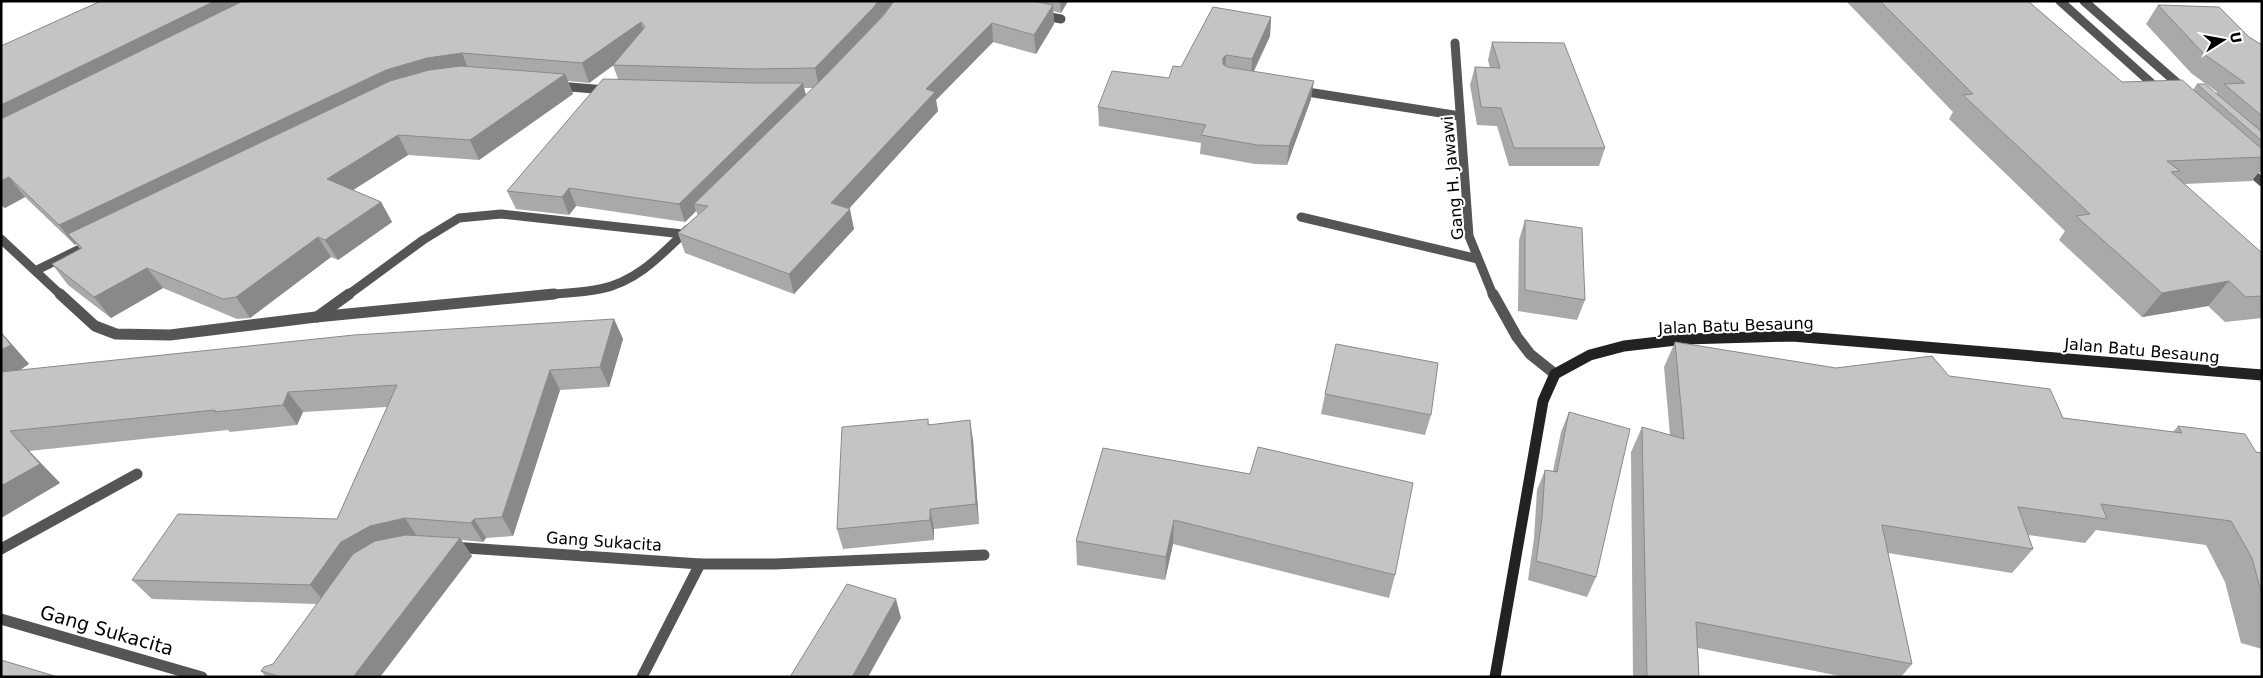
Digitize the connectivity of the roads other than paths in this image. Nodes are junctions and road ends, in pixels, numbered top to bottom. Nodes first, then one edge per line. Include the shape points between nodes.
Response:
1 (2060, 1) edge
2 (2084, 1) edge
3 (1034, 14) edge
4 (1061, 19) dead end
5 (1455, 43) dead end
6 (546, 85) edge
7 (612, 90) edge
8 (1295, 90) edge
9 (2189, 93) edge
10 (2168, 98) edge
11 (1460, 116) junction
12 (2240, 163) edge
13 (2262, 182) edge
14 (1301, 217) dead end
15 (697, 220) edge
16 (683, 234) junction
17 (1, 238) edge
18 (99, 240) edge
19 (1478, 259) junction
20 (37, 270) junction
21 (316, 317) junction
22 (1555, 374) junction
23 (2262, 375) edge
24 (138, 474) dead end
25 (438, 546) edge
26 (1, 549) edge
27 (984, 555) dead end
28 (700, 564) junction
29 (1, 619) edge
30 (202, 677) edge
31 (642, 677) edge
32 (1495, 677) edge

1 - 10 street
2 - 9 street
3 - 4 street
5 - 11 street, Gang H. Jawawi
6 - 7 street
8 - 11 street
11 - 19 street, Gang H. Jawawi via 1469,236
12 - 13 street
14 - 19 street
15 - 16 street
16 - 21 street via 651,265 629,279 601,289
16 - 21 street via 501,214 459,218
17 - 20 street
18 - 20 street
19 - 22 street, Gang H. Jawawi via 1517,338 1530,354
20 - 21 street via 95,326 116,334 170,335
22 - 23 street, Jalan Batu Besaung via 1590,354 1624,346 1685,339 1792,336
22 - 32 street via 1542,401
24 - 26 street
25 - 28 street, Gang Sukacita
27 - 28 street, Gang Sukacita
28 - 31 street
29 - 30 street, Gang Sukacita

